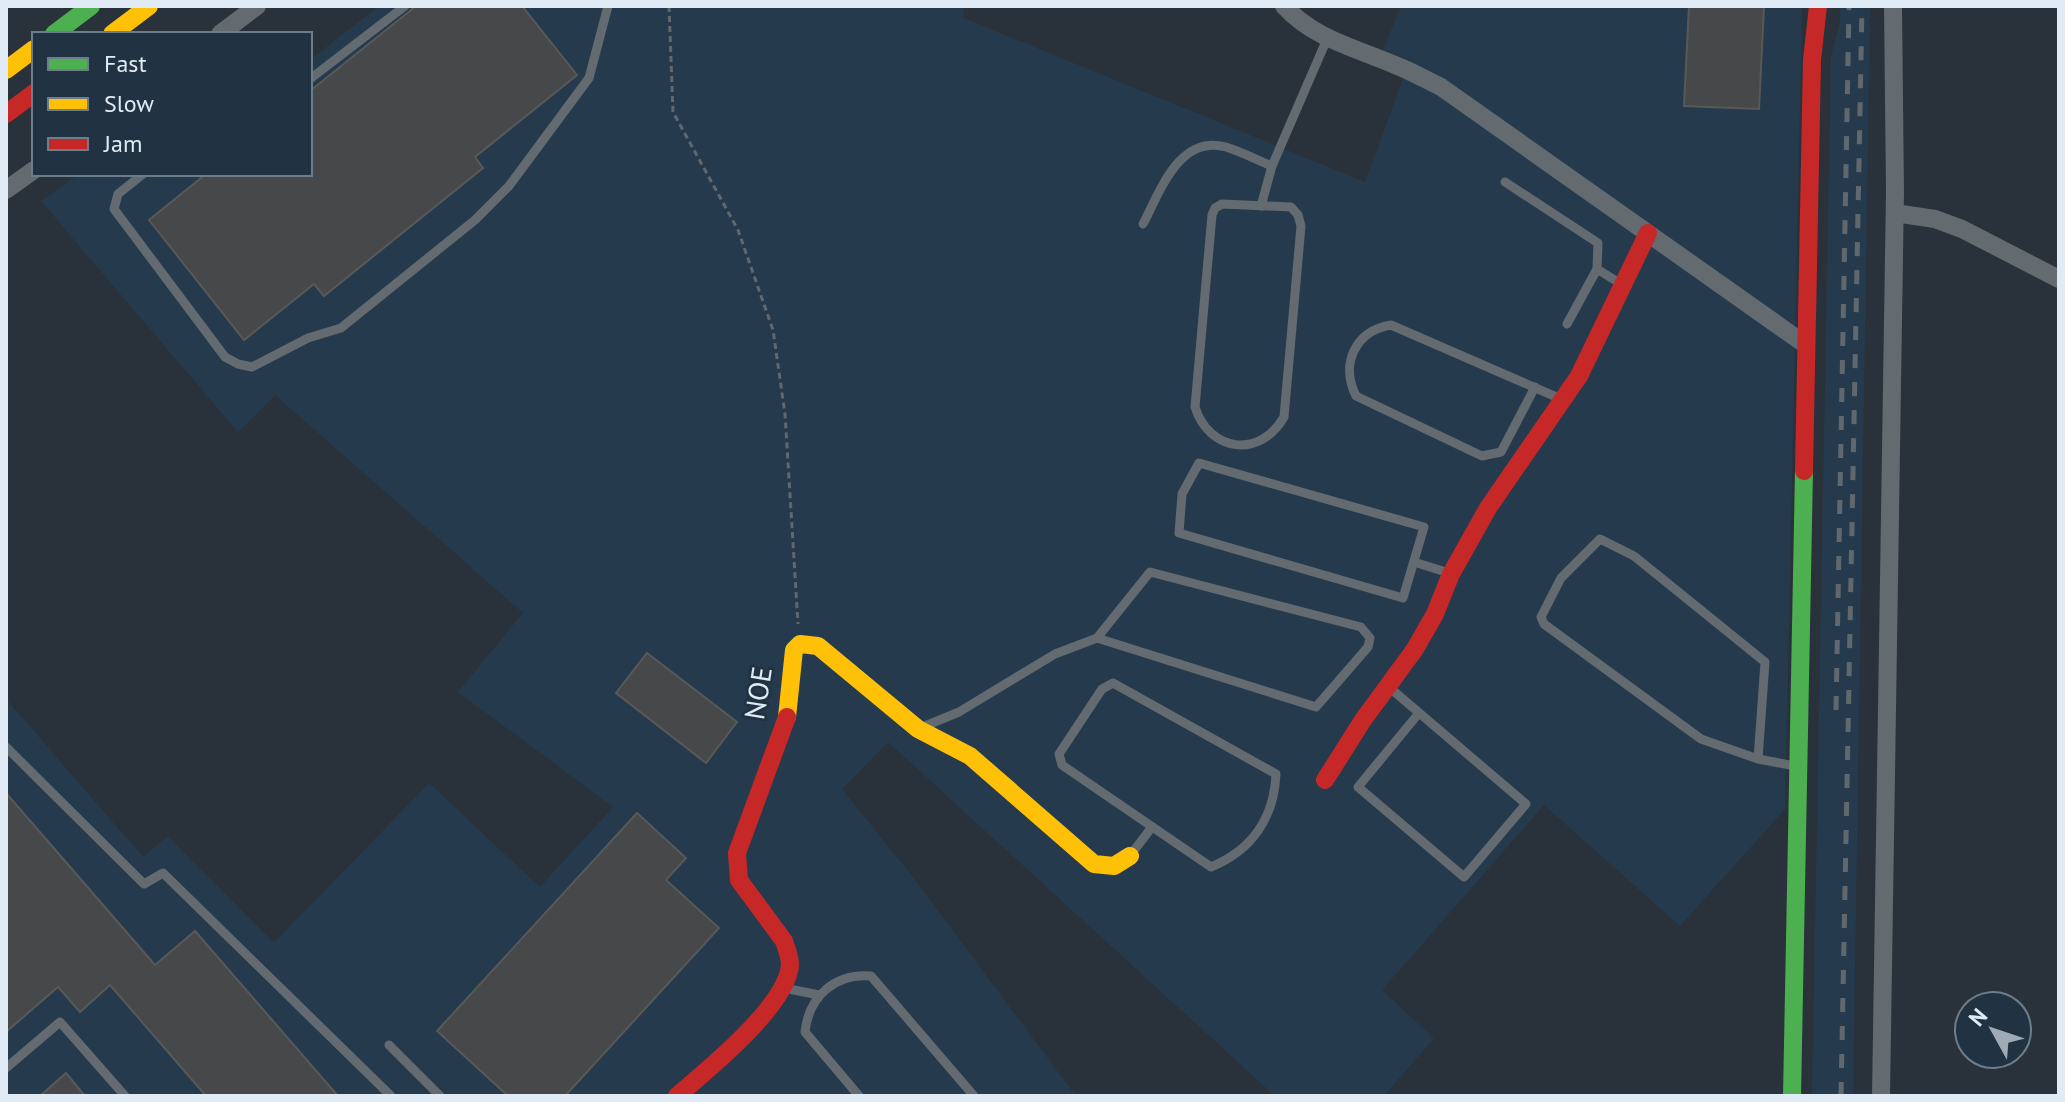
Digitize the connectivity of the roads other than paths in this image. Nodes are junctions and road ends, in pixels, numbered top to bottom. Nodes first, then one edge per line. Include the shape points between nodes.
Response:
1 (91, 6) edge
2 (149, 6) edge
3 (257, 6) edge
4 (405, 6) edge
5 (608, 6) edge
6 (1284, 6) edge
7 (1818, 6) edge
8 (1893, 6) edge
9 (57, 32) edge
10 (115, 32) edge
11 (223, 32) edge
12 (1327, 39) junction
13 (32, 50) edge
14 (6, 70) edge
15 (312, 77) edge
16 (32, 94) edge
17 (6, 114) edge
18 (1272, 166) junction
19 (32, 171) edge
20 (140, 176) edge
21 (1505, 182) dead end
22 (6, 190) edge
23 (1261, 206) junction
24 (1895, 213) junction
25 (1143, 224) dead end
26 (1648, 233) junction
27 (1597, 269) junction
28 (2059, 279) edge
29 (1624, 285) junction
30 (1567, 324) dead end
31 (1806, 345) junction
32 (1535, 387) junction
33 (1563, 400) junction
34 (1414, 562) junction
35 (1451, 574) junction
36 (1097, 638) junction
37 (1388, 686) junction
38 (1419, 713) junction
39 (918, 729) junction
40 (6, 747) edge
41 (1758, 759) junction
42 (1798, 766) junction
43 (1325, 780) dead end
44 (1152, 827) junction
45 (1130, 856) joint
46 (784, 988) junction
47 (819, 995) junction
48 (389, 1045) dead end
49 (6, 1068) edge
50 (679, 1095) edge
51 (125, 1096) edge
52 (391, 1096) edge
53 (440, 1096) edge
54 (859, 1096) edge
55 (974, 1096) edge
56 (1792, 1096) edge
57 (1881, 1096) edge

1 - 9 main road
2 - 10 main road
3 - 11 street
4 - 15 lane
5 - 20 lane via 589,78 501,195 341,328 308,338 252,367 225,357 114,209 118,194
6 - 12 street
7 - 31 main road via 1812,60
8 - 24 street
12 - 18 lane
12 - 26 street via 1441,87
13 - 14 main road
16 - 17 main road
18 - 23 lane
18 - 25 lane via 1224,146 1186,154 1173,166
19 - 22 street
21 - 27 lane via 1598,243
23 - 23 lane via 1291,207 1301,226 1284,417 1266,437 1239,445 1210,434 1195,407 1212,215 1222,204
24 - 28 street via 1962,229
24 - 57 street
26 - 29 main road
26 - 31 street
27 - 29 lane
27 - 30 lane
29 - 33 main road
31 - 42 main road
32 - 32 lane via 1391,325 1365,335 1348,368 1356,396 1482,456 1501,452
32 - 33 lane
33 - 35 main road via 1488,508
34 - 34 lane via 1424,527 1199,463 1182,494 1179,533 1403,598
34 - 35 lane
35 - 37 main road via 1435,614
36 - 36 lane via 1316,707 1370,638 1361,627 1150,572
36 - 39 lane via 1055,654 959,712
37 - 38 lane
37 - 43 main road
38 - 38 lane via 1526,804 1464,877 1358,787
39 - 45 main road, NOE via 970,756 1094,864 1120,865
39 - 46 main road, NOE via 818,646 800,644 794,650 787,716 737,853 739,880 789,952
40 - 52 lane via 144,884 163,873
41 - 41 lane via 1701,739 1544,624 1541,617 1561,578 1600,539 1634,556 1765,662
41 - 42 lane
42 - 56 main road
44 - 44 lane via 1211,867 1235,855 1262,826 1273,801 1276,774 1113,683 1102,689 1059,754 1062,765
44 - 45 lane
46 - 47 lane
46 - 50 main road
47 - 54 lane via 805,1032
47 - 55 lane via 843,979 871,976
48 - 53 lane
49 - 51 lane via 60,1022

